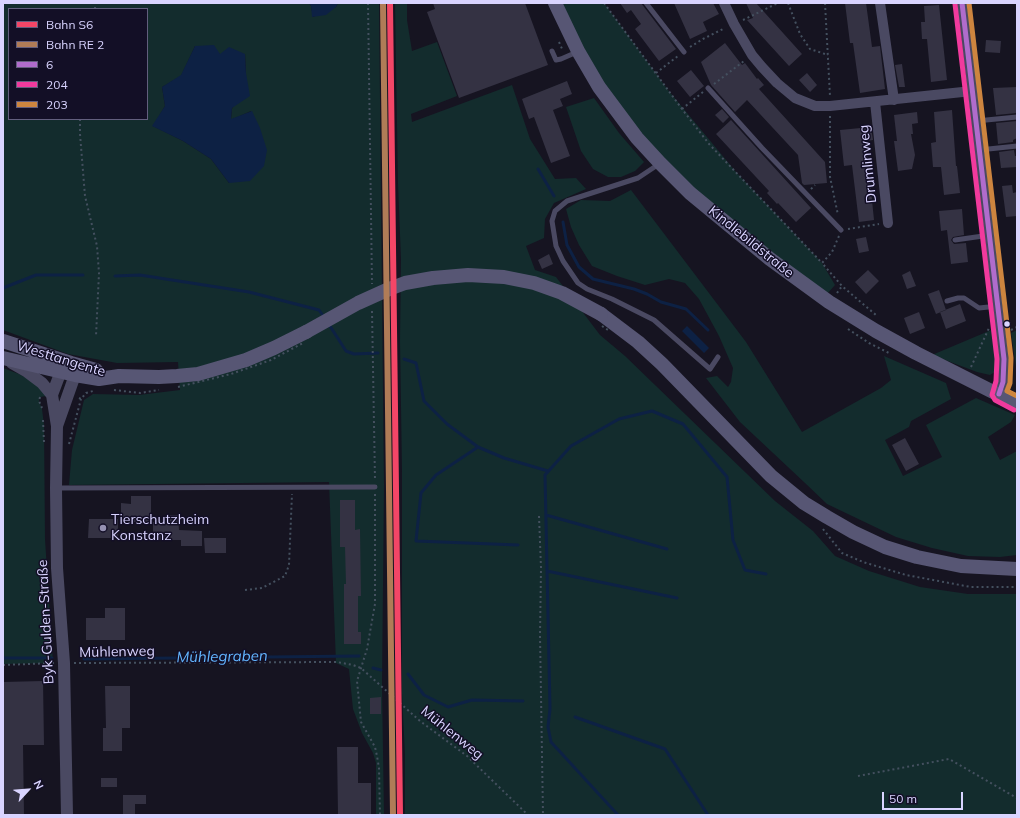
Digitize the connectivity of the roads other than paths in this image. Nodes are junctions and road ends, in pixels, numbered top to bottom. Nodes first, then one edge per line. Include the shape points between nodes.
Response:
1 (555, 3) edge
2 (646, 3) edge
3 (724, 3) edge
4 (880, 3) edge
5 (962, 3) edge
6 (552, 51) dead end
7 (578, 51) junction
8 (684, 52) road end
9 (708, 88) road end
10 (972, 91) junction
11 (894, 100) junction
12 (875, 102) junction
13 (1017, 117) edge
14 (976, 121) junction
15 (1017, 146) edge
16 (979, 150) junction
17 (660, 164) junction
18 (888, 223) road end
19 (841, 230) road end
20 (990, 235) junction
21 (954, 240) dead end
22 (947, 301) dead end
23 (998, 306) junction
24 (3, 341) edge
25 (718, 357) dead end
26 (4, 358) edge
27 (69, 370) junction
28 (999, 394) junction
29 (52, 395) junction
30 (1017, 404) edge
31 (57, 426) junction
32 (375, 487) road end
33 (56, 488) junction
34 (1017, 569) edge
35 (67, 815) edge

1 - 7 main road, Kindlebildstraße
2 - 8 lane
3 - 12 street via 752,55 777,83 795,98 815,106
4 - 11 street
5 - 10 street
6 - 7 lane via 556,60
7 - 17 main road, Kindlebildstraße via 598,87 616,112
9 - 19 lane
10 - 11 street
10 - 14 street
11 - 12 street
12 - 18 street, Drumlinweg
13 - 14 lane
14 - 16 street
15 - 16 lane
16 - 20 street
17 - 25 lane via 638,178 567,201 555,211 552,221 556,246 578,283 654,320 710,369
17 - 28 main road, Kindlebildstraße via 690,193 759,250 829,302 916,353
20 - 21 lane
20 - 23 street
22 - 23 lane via 964,298 979,308
23 - 28 street via 1004,359 1003,382
24 - 27 main road, Westtangente
26 - 27 main road, Westtangente
26 - 29 street via 42,383
27 - 29 street, Byk-Gulden-Straße
27 - 31 street, Byk-Gulden-Straße via 69,395
27 - 34 main road, Westtangente, bridge via 119,376 159,377 178,382 274,348 372,296 405,284 468,275 504,277 534,283 562,293 638,342 771,476 804,503 827,517 885,547 917,557 962,566
28 - 30 main road, Kindlebildstraße
29 - 31 street, Byk-Gulden-Straße
31 - 33 street, Byk-Gulden-Straße
32 - 33 lane
33 - 35 street, Byk-Gulden-Straße via 57,568 64,663

